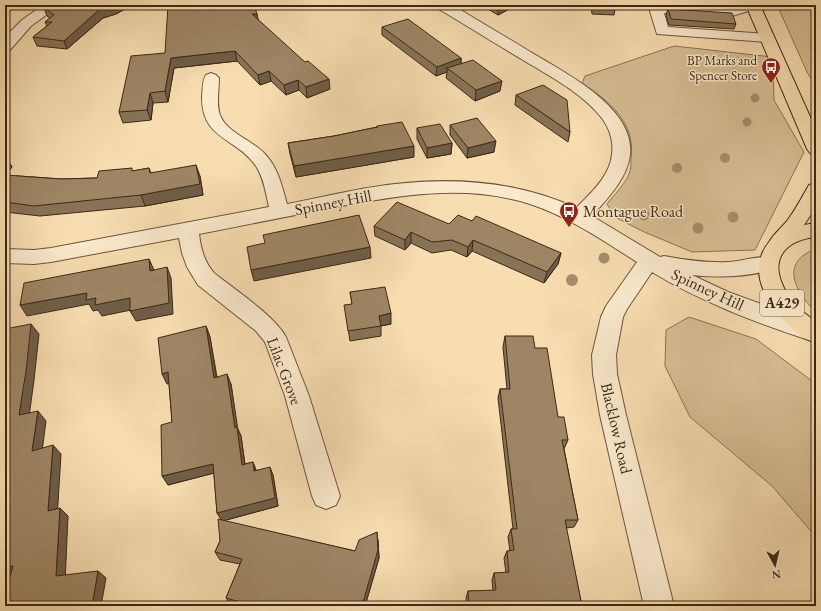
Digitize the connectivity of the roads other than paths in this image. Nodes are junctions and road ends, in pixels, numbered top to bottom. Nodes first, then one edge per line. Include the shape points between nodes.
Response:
1 (53, 5) edge
2 (442, 5) edge
3 (753, 5) edge
4 (767, 38) junction
5 (5, 47) edge
6 (211, 78) dead end
7 (816, 149) edge
8 (816, 189) edge
9 (280, 212) junction
10 (579, 218) junction
11 (188, 230) junction
12 (816, 230) edge
13 (781, 241) junction
14 (5, 256) edge
15 (649, 260) junction
16 (768, 264) junction
17 (814, 333) edge
18 (326, 496) dead end
19 (659, 606) edge

1 - 5 street via 27,21
2 - 10 street via 577,88 602,108 615,125 621,149 618,166
3 - 4 main road
3 - 4 street via 729,13 656,8 662,31
4 - 7 main road
6 - 9 street via 212,115 226,131 263,163 268,171
8 - 13 main road via 798,221
9 - 10 street, Spinney Hill via 394,190 448,186 523,196
9 - 11 street, Spinney Hill
10 - 15 street, Spinney Hill
11 - 14 street, Spinney Hill via 51,255
11 - 18 street, Lilac Grove via 197,267 206,279 264,325 275,337 297,396
12 - 13 main road via 806,231
13 - 16 main road
15 - 16 street, Spinney Hill via 682,267 730,271
15 - 17 street, Spinney Hill via 693,285
15 - 19 street, Blacklow Road via 617,306 612,317 604,355 613,415
16 - 17 main road, A429 via 770,280 778,298 794,317

